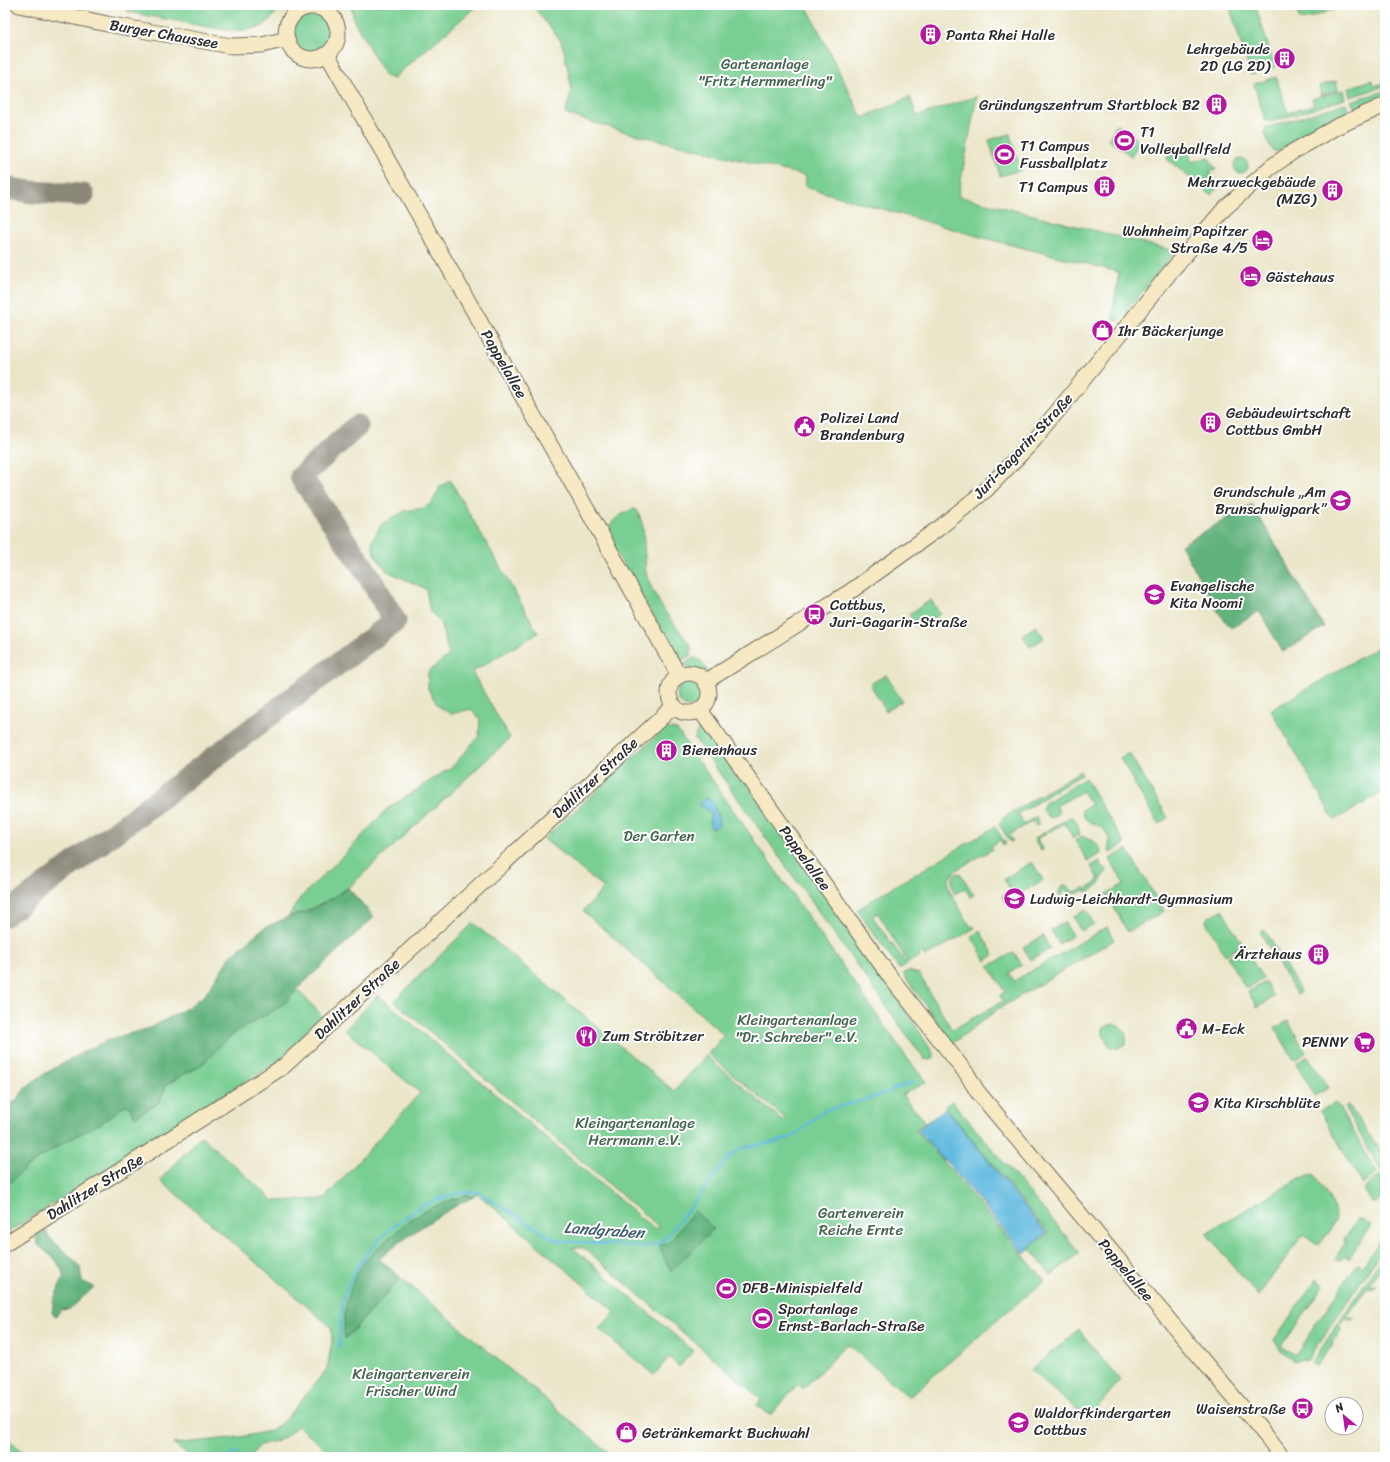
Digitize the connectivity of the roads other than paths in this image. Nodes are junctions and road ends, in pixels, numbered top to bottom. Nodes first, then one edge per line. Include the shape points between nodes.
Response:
1 (19, 5) edge
2 (324, 7) edge
3 (287, 39) junction
4 (327, 54) junction
5 (1385, 104) edge
6 (679, 676) junction
7 (705, 682) junction
8 (674, 706) junction
9 (700, 710) junction
10 (5, 1244) edge
11 (1279, 1453) edge

1 - 3 main road, Burger Chaussee via 231,46 262,45
2 - 3 main road via 309,7 297,12 288,22
2 - 4 main road via 338,29 336,43
3 - 4 main road via 290,47 302,56 317,58
4 - 6 main road, Pappelallee via 597,527
5 - 7 main road, Juri-Gagarin-Straße via 1336,127 1294,151 1271,167 1225,208 1048,423 986,490 939,528 851,591
6 - 7 main road via 694,674
6 - 8 main road via 669,688
7 - 9 main road via 708,696
8 - 9 main road via 684,712
8 - 10 main road, Dahlitzer Straße via 284,1066
9 - 11 main road, Pappelallee via 911,1006 967,1074 976,1091

